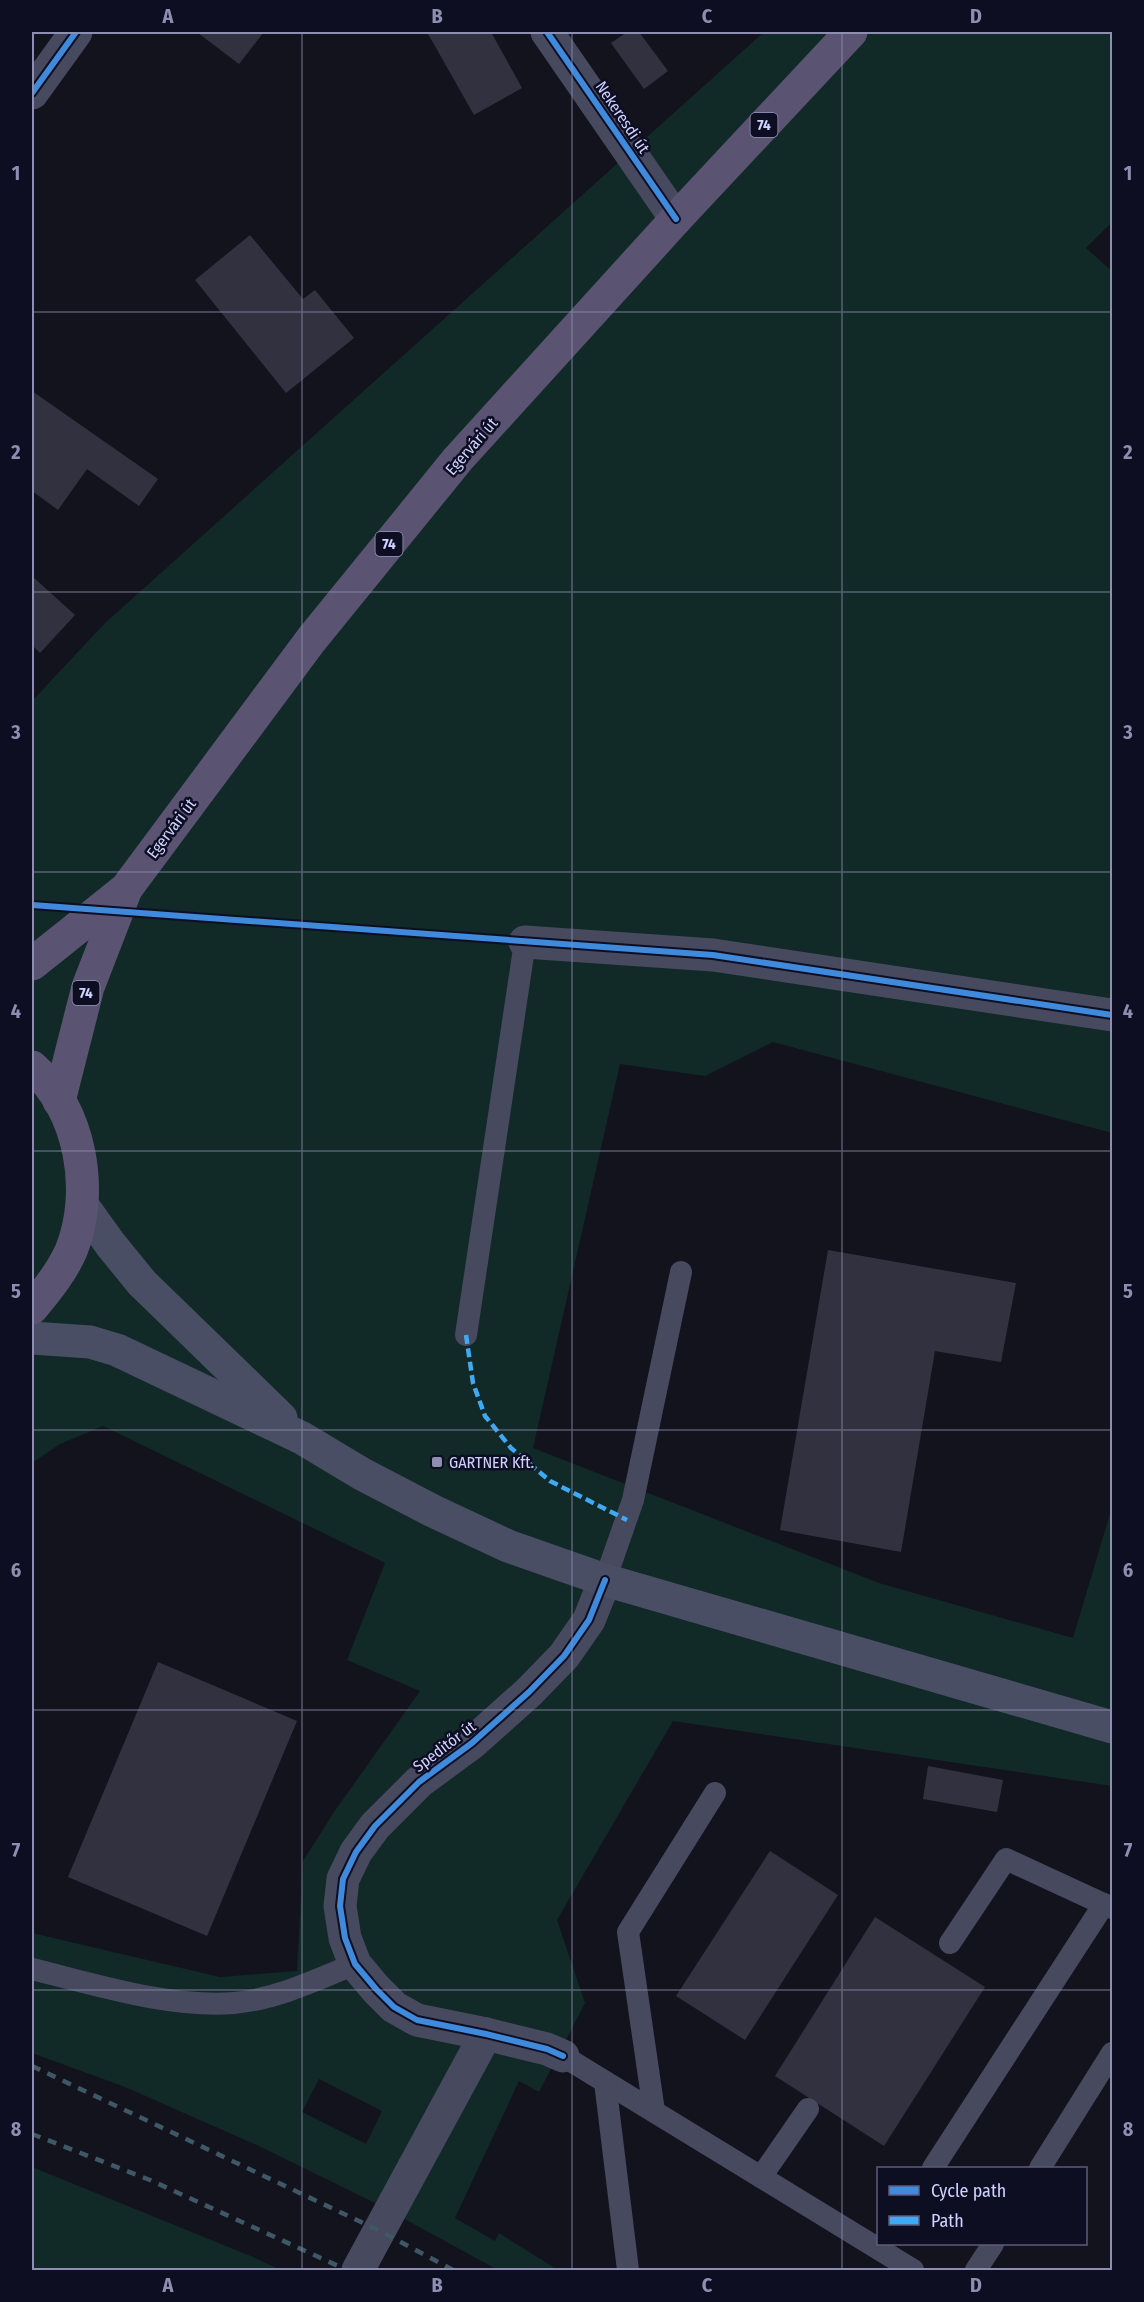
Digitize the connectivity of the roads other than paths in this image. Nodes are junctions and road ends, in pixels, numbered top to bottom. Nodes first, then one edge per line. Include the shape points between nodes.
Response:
1 (76, 32) edge
2 (547, 32) edge
3 (851, 32) edge
4 (32, 93) edge
5 (676, 219) junction
6 (126, 889) junction
7 (525, 942) joint
8 (32, 964) edge
9 (1113, 1015) edge
10 (32, 1067) edge
11 (59, 1101) junction
12 (83, 1206) junction
13 (681, 1272) dead end
14 (32, 1308) edge
15 (466, 1335) dead end
16 (32, 1338) edge
17 (302, 1438) junction
18 (606, 1580) junction
19 (1113, 1727) edge
20 (715, 1793) dead end
21 (1108, 1906) edge
22 (950, 1943) dead end
23 (356, 1964) junction
24 (32, 1969) edge
25 (486, 2034) junction
26 (1113, 2053) edge
27 (563, 2056) joint
28 (605, 2082) junction
29 (808, 2109) dead end
30 (654, 2111) junction
31 (934, 2167) edge
32 (1041, 2167) edge
33 (761, 2177) junction
34 (877, 2244) edge
35 (992, 2245) edge
36 (882, 2247) edge
37 (358, 2271) edge
38 (628, 2271) edge
39 (913, 2271) edge
40 (976, 2271) edge

1 - 4 street
2 - 5 street, Nekeresdi út
3 - 5 main road, Egervári út / 74
5 - 6 main road, Egervári út / 74 via 458,459 311,640
6 - 8 main road, Egervári út / 74
6 - 11 main road, Egervári út / 74 via 88,987
7 - 9 street via 713,956
7 - 15 lane
10 - 11 main road
11 - 12 main road via 80,1157
12 - 14 main road via 70,1251 53,1283
12 - 17 main road via 142,1282
13 - 18 lane via 633,1500
16 - 17 main road via 90,1342 117,1350
17 - 18 main road via 433,1511 508,1546
18 - 19 main road
18 - 23 street, Speditőr út via 589,1620 564,1656 472,1743 419,1782 375,1826 356,1852 343,1879 340,1906 345,1938
20 - 30 lane via 628,1932
21 - 22 lane via 1006,1859
21 - 31 lane
23 - 24 lane via 282,1993 234,2003 192,2003 118,1991
23 - 25 street, Speditőr út via 394,2007 417,2020
25 - 27 street, Speditőr út
25 - 37 street
26 - 32 lane
27 - 28 lane
28 - 30 lane
28 - 38 lane
29 - 33 lane
30 - 33 lane
33 - 34 lane
35 - 40 lane
36 - 39 lane

